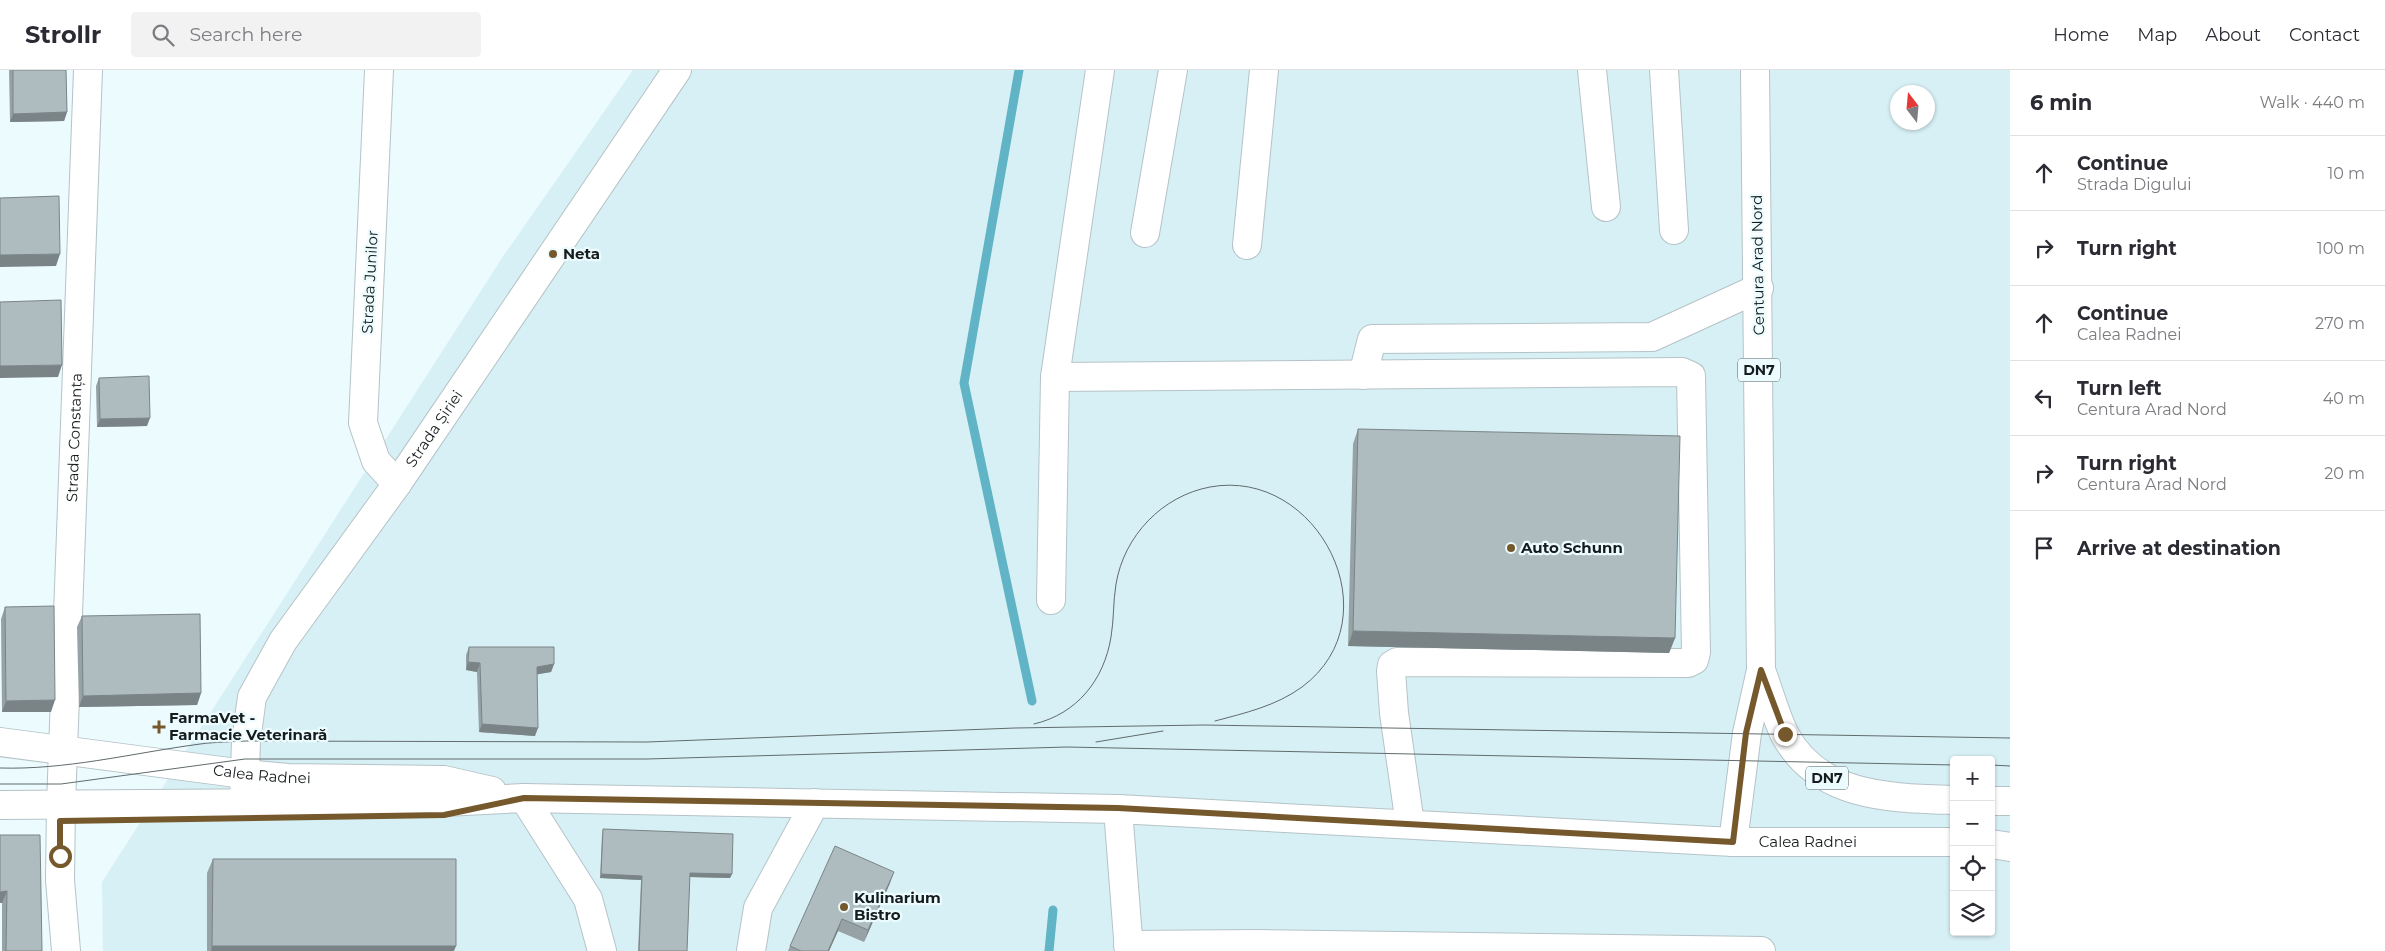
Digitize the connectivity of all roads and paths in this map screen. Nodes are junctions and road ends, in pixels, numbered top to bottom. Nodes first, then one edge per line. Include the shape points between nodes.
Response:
1 (88, 70) edge
2 (379, 70) edge
3 (1100, 70) edge
4 (1173, 70) edge
5 (1264, 70) edge
6 (1592, 70) edge
7 (1664, 70) edge
8 (1755, 70) edge
9 (672, 72) edge
10 (1606, 207) dead end
11 (1674, 230) dead end
12 (1145, 233) dead end
13 (1247, 244) dead end
14 (1759, 288) junction
15 (1364, 374) junction
16 (1055, 378) junction
17 (397, 484) junction
18 (1051, 600) dead end
19 (1761, 670) junction
20 (0, 742) edge
21 (63, 750) junction
22 (244, 774) junction
23 (524, 798) junction
24 (1950, 800) edge
25 (1995, 801) edge
26 (2010, 801) edge
27 (815, 803) junction
28 (244, 804) junction
29 (0, 805) edge
30 (1118, 808) junction
31 (60, 813) junction
32 (0, 818) edge
33 (1410, 824) junction
34 (2010, 839) edge
35 (1995, 841) edge
36 (1733, 842) junction
37 (1950, 842) edge
38 (1995, 843) edge
39 (2010, 847) edge
40 (1128, 948) edge
41 (1257, 948) edge
42 (1670, 950) edge
43 (66, 951) edge
44 (602, 951) edge
45 (751, 951) edge
46 (1761, 951) edge

1 - 21 main road, Strada Constanța
2 - 17 main road, Strada Junilor via 364,423 376,460
3 - 16 main road
4 - 12 main road
5 - 13 main road
6 - 10 main road
7 - 11 main road
8 - 14 main road, Centura Arad Nord / DN7
9 - 17 main road, Strada Șiriei
14 - 15 main road via 1652,337 1372,339
14 - 19 main road, Centura Arad Nord / DN7
15 - 16 main road
15 - 33 main road via 1682,372 1691,376 1694,660 1688,664 1397,662 1392,665 1391,672 1394,713
16 - 18 main road
17 - 22 main road, Strada Șiriei via 283,641 252,697
19 - 24 main road, Centura Arad Nord / DN7 via 1785,734 1805,764 1834,783 1866,792
19 - 36 main road, Centura Arad Nord / DN7 via 1746,733
20 - 21 main road, Calea Radnei
21 - 22 main road, Calea Radnei
21 - 31 main road, Strada Constanța
22 - 23 main road, Calea Radnei via 288,778 444,780
22 - 28 main road, Strada Șiriei
23 - 27 main road, Calea Radnei
23 - 28 main road, Calea Radnei
23 - 31 main road via 444,815
23 - 44 main road via 588,899
25 - 26 main road
27 - 30 main road, Calea Radnei
27 - 45 main road via 758,908
28 - 31 main road, Calea Radnei
29 - 31 main road, Calea Radnei
30 - 33 main road, Calea Radnei
30 - 40 main road
31 - 32 main road
31 - 43 main road, Strada Constanța via 60,880
33 - 36 main road, Calea Radnei
34 - 35 main road
36 - 37 main road, Calea Radnei
38 - 39 main road
40 - 41 main road
41 - 42 main road
42 - 46 main road

